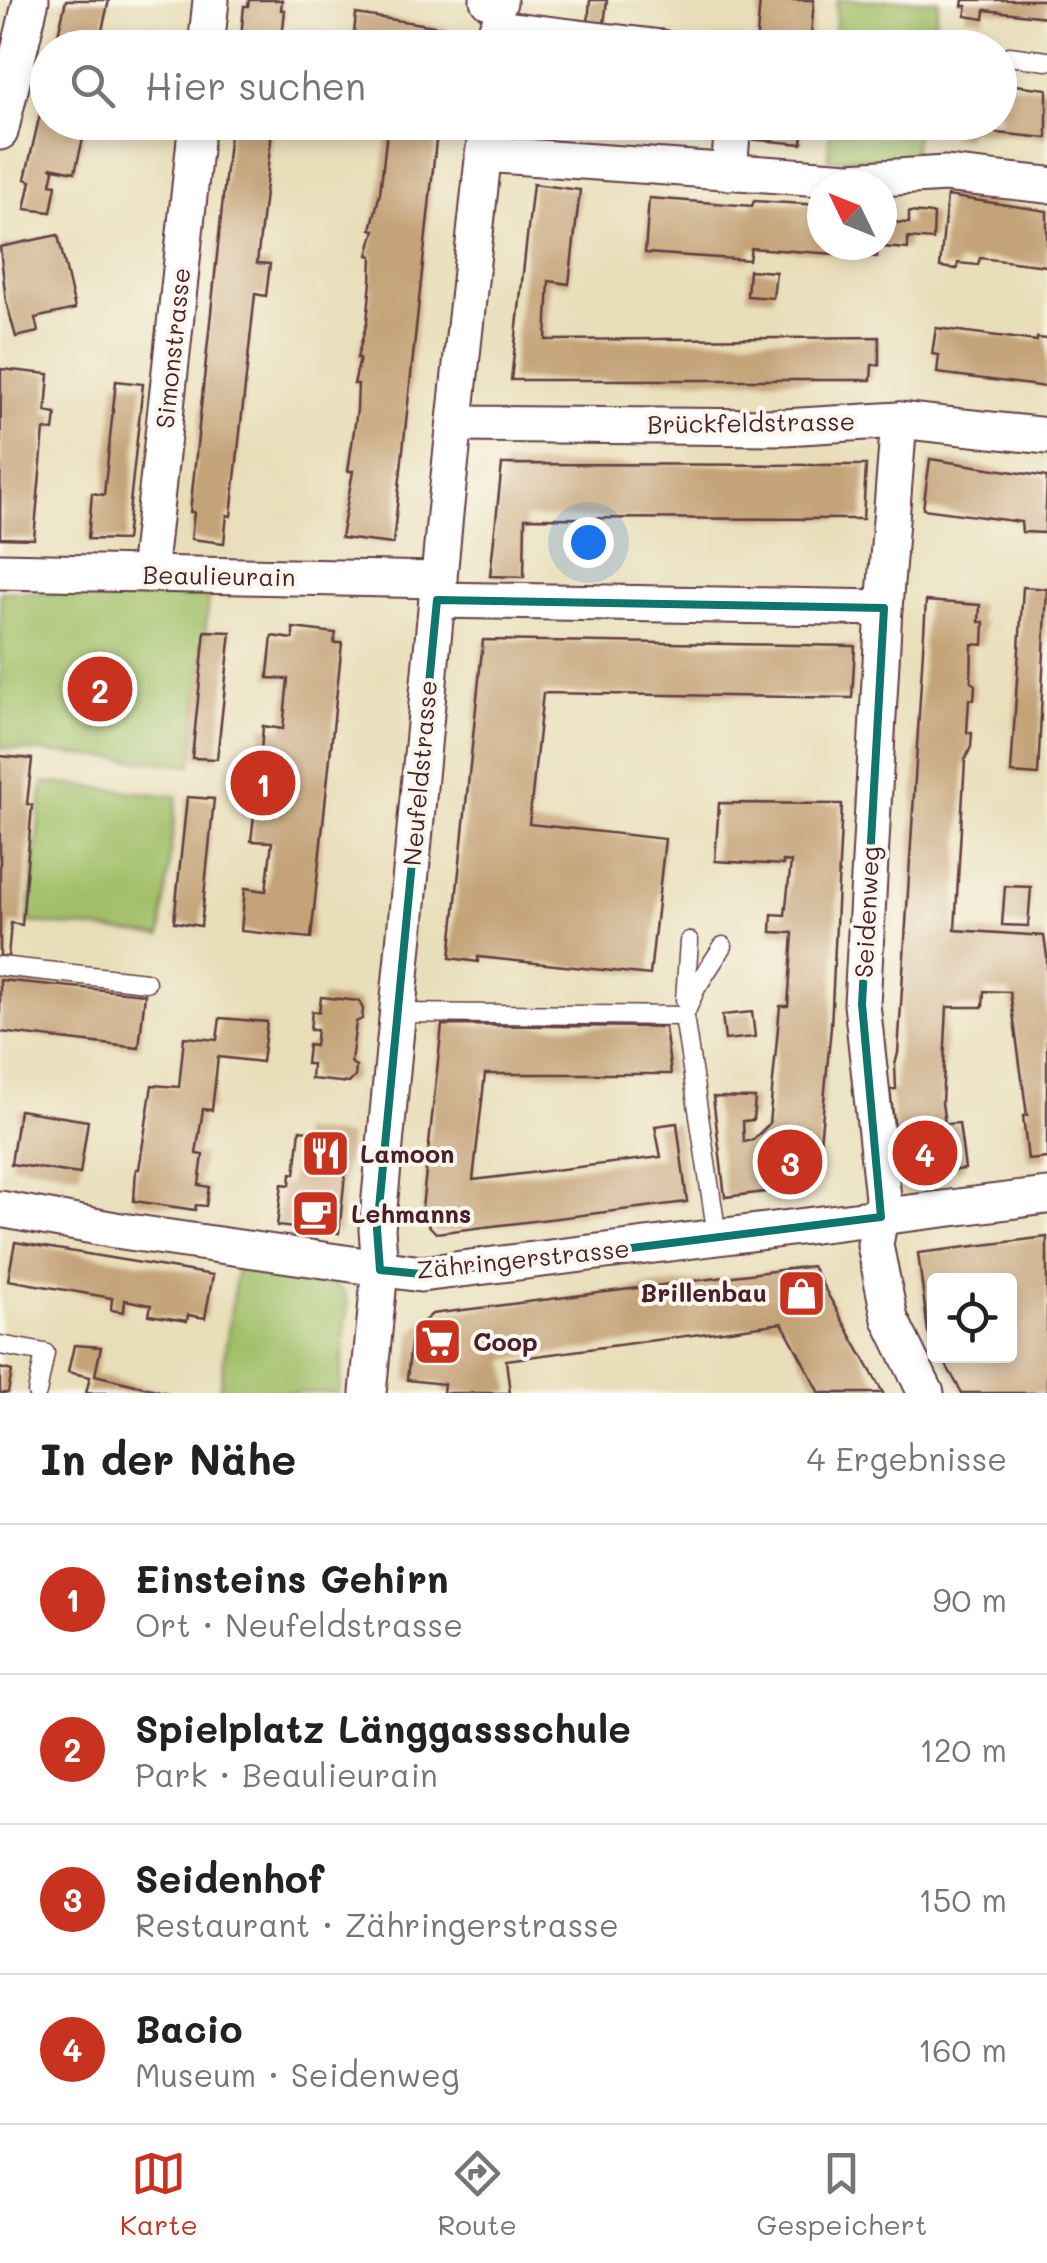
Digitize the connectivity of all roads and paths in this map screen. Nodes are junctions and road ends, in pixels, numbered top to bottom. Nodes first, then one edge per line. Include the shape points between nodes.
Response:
1 (30, 0) edge
2 (211, 0) edge
3 (496, 16) edge
4 (208, 30) edge
5 (569, 30) edge
6 (1017, 57) edge
7 (1047, 61) edge
8 (7, 66) edge
9 (0, 132) edge
10 (196, 140) edge
11 (485, 140) edge
12 (499, 140) edge
13 (731, 140) edge
14 (728, 172) junction
15 (1047, 185) edge
16 (899, 420) junction
17 (455, 424) junction
18 (1047, 436) edge
19 (0, 572) edge
20 (148, 574) junction
21 (438, 590) junction
22 (884, 608) junction
23 (689, 941) dead end
24 (723, 946) dead end
25 (0, 966) edge
26 (146, 982) dead end
27 (398, 1014) junction
28 (684, 1016) junction
29 (1047, 1196) edge
30 (0, 1209) edge
31 (881, 1216) junction
32 (717, 1236) junction
33 (380, 1270) junction
34 (0, 1345) edge
35 (36, 1393) edge
36 (368, 1393) edge
37 (926, 1393) edge

1 - 8 street
2 - 4 street
3 - 5 street
6 - 7 lane
8 - 9 street
10 - 20 street, Simonstrasse
11 - 17 street, Neufeldstrasse
12 - 14 street, Neufeldstrasse
13 - 14 street
14 - 15 street, Neufeldstrasse via 849,180 945,174
16 - 17 street, Brückfeldstrasse via 785,427
16 - 18 street, Brückfeldstrasse
16 - 22 street, Seidenweg
17 - 21 street, Neufeldstrasse
19 - 20 street, Beaulieurain
20 - 21 street, Beaulieurain
21 - 22 street, Beaulieurain
21 - 27 street, Neufeldstrasse
22 - 31 street, Seidenweg via 862,1004
23 - 28 lane
24 - 28 lane
25 - 26 lane
27 - 28 lane
27 - 33 street, Neufeldstrasse via 377,1228
28 - 32 lane
29 - 31 street, Zähringerstrasse
30 - 33 street, Zähringerstrasse
31 - 32 street, Zähringerstrasse
31 - 37 street, Seidenweg via 875,1245 885,1300
32 - 33 street, Zähringerstrasse via 422,1274
33 - 36 street, Neufeldstrasse
34 - 35 lane via 44,1353

